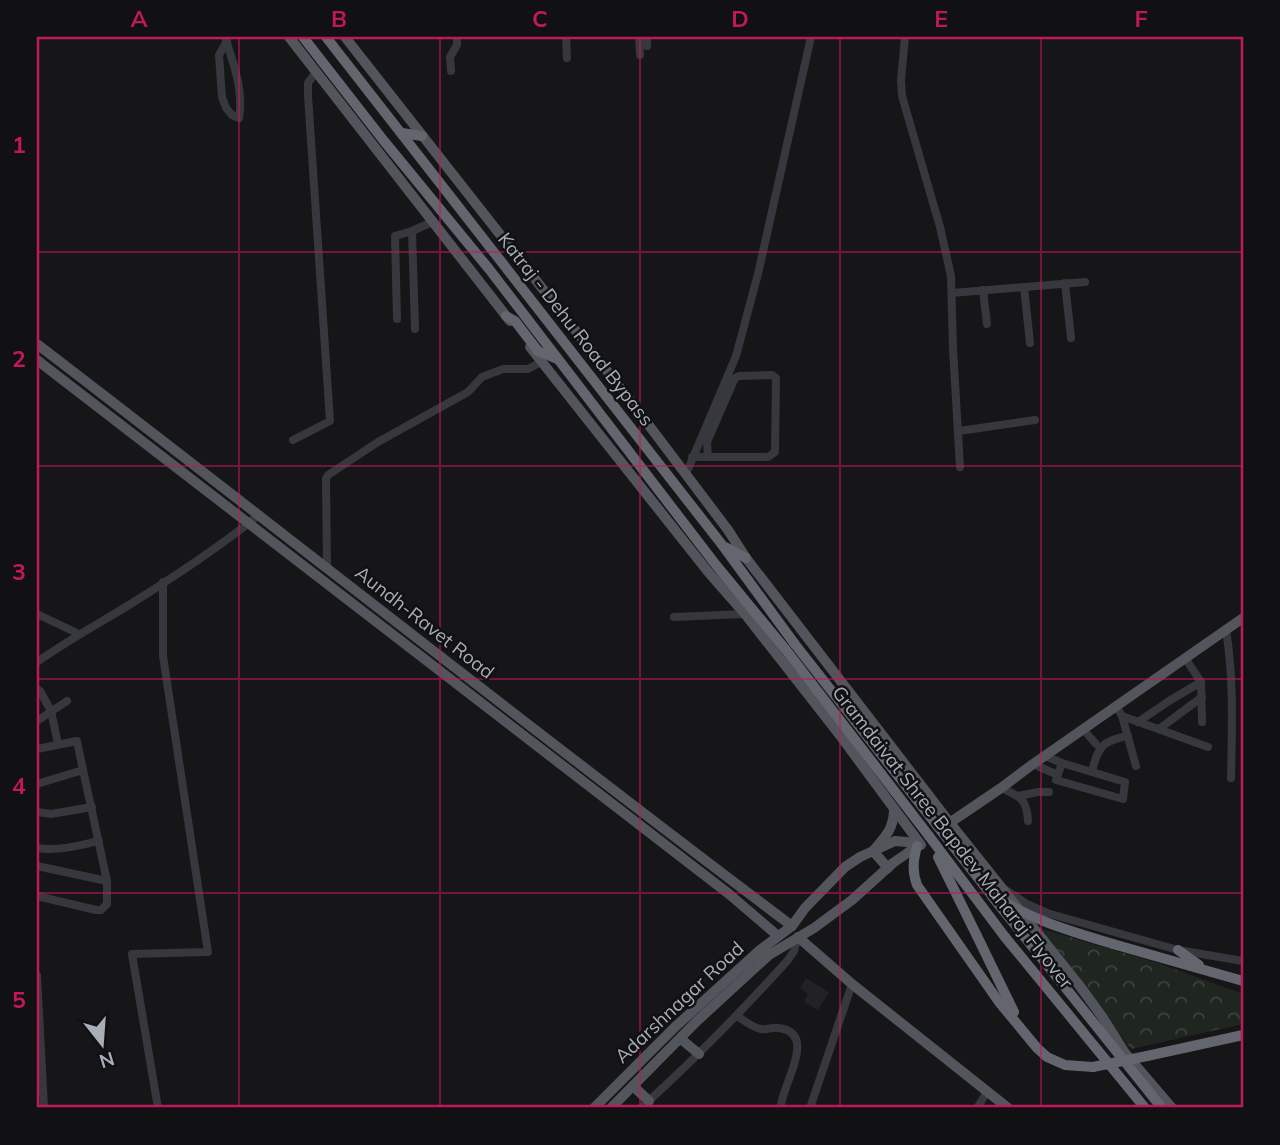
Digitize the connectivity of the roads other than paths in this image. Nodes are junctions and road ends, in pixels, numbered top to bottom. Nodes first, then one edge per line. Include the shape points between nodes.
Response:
1 (289, 37) edge
2 (303, 37) edge
3 (326, 37) edge
4 (345, 37) edge
5 (457, 37) edge
6 (566, 37) edge
7 (639, 37) edge
8 (811, 37) edge
9 (905, 37) edge
10 (226, 39) edge
11 (640, 55) dead end
12 (567, 58) dead end
13 (316, 72) junction
14 (451, 72) dead end
15 (402, 133) junction
16 (422, 135) junction
17 (432, 222) junction
18 (412, 231) junction
19 (1085, 282) dead end
20 (1065, 284) junction
21 (1024, 287) junction
22 (983, 290) junction
23 (951, 293) junction
24 (506, 317) junction
25 (397, 319) dead end
26 (987, 324) dead end
27 (415, 330) dead end
28 (1072, 338) dead end
29 (1030, 343) dead end
30 (37, 344) edge
31 (37, 360) edge
32 (560, 360) junction
33 (541, 362) junction
34 (1035, 420) dead end
35 (959, 430) junction
36 (293, 439) dead end
37 (692, 457) junction
38 (708, 457) junction
39 (960, 467) dead end
40 (686, 474) junction
41 (259, 515) junction
42 (249, 524) junction
43 (723, 546) junction
44 (746, 558) junction
45 (327, 568) junction
46 (163, 582) junction
47 (730, 591) junction
48 (37, 614) edge
49 (745, 614) junction
50 (674, 617) dead end
51 (1243, 618) edge
52 (1226, 630) junction
53 (79, 634) junction
54 (790, 646) junction
55 (1185, 659) junction
56 (37, 662) edge
57 (1201, 682) junction
58 (37, 690) edge
59 (1202, 697) junction
60 (66, 701) dead end
61 (1115, 706) junction
62 (51, 711) junction
63 (1122, 716) junction
64 (37, 721) edge
65 (1139, 722) junction
66 (1202, 722) dead end
67 (1083, 729) junction
68 (1158, 729) junction
69 (1128, 736) junction
70 (58, 744) junction
71 (1096, 744) dead end
72 (1208, 747) dead end
73 (37, 749) edge
74 (1045, 756) junction
75 (1062, 763) junction
76 (1033, 764) junction
77 (1136, 766) dead end
78 (1093, 768) dead end
79 (83, 770) junction
80 (1058, 775) junction
81 (1231, 778) dead end
82 (37, 784) edge
83 (1001, 788) junction
84 (1049, 792) dead end
85 (1018, 796) junction
86 (92, 807) junction
87 (894, 811) junction
88 (37, 812) edge
89 (1028, 821) dead end
90 (950, 823) junction
91 (99, 841) junction
92 (922, 842) junction
93 (37, 848) edge
94 (873, 851) junction
95 (37, 866) edge
96 (888, 868) junction
97 (107, 881) junction
98 (1001, 887) junction
99 (989, 892) junction
100 (37, 896) edge
101 (792, 926) junction
102 (778, 936) junction
103 (798, 937) junction
104 (1178, 950) junction
105 (1243, 961) edge
106 (1206, 971) junction
107 (37, 975) edge
108 (1243, 981) edge
109 (852, 984) junction
110 (737, 1016) junction
111 (1243, 1035) edge
112 (1028, 1036) junction
113 (681, 1039) junction
114 (699, 1054) junction
115 (1124, 1056) junction
116 (633, 1086) junction
117 (987, 1093) junction
118 (645, 1105) edge
119 (811, 1105) dead end
120 (1144, 1107) edge
121 (44, 1108) edge
122 (158, 1108) edge
123 (594, 1108) edge
124 (611, 1108) edge
125 (780, 1108) edge
126 (977, 1108) edge
127 (1008, 1108) edge
128 (1162, 1108) edge
129 (1172, 1108) edge

1 - 13 main road
2 - 32 highway, Katraj - Dehu Road Bypass
3 - 15 highway, Katraj - Dehu Road Bypass
4 - 16 main road
5 - 14 street via 450,57
6 - 12 street
7 - 11 street
8 - 37 street via 736,356
9 - 23 street via 902,96 940,227
10 - 10 street via 239,86 239,118 226,108 222,97 219,55
13 - 17 main road
13 - 36 street via 308,96 330,421
15 - 16 highway
15 - 43 highway, Katraj - Dehu Road Bypass
16 - 40 main road
17 - 18 street
17 - 24 main road
18 - 25 street via 395,236
18 - 27 street
19 - 20 street
20 - 21 street
20 - 28 street
21 - 22 street
21 - 29 street
22 - 23 street
22 - 26 street
23 - 35 street
24 - 32 highway via 515,320 538,351
24 - 33 main road
30 - 41 main road, Aundh-Ravet Road
31 - 42 main road, Aundh-Ravet Road
32 - 47 highway, Katraj - Dehu Road Bypass via 720,570
33 - 45 street via 528,369 503,369 482,377 468,392 328,475
33 - 47 main road via 701,562
34 - 35 street
35 - 39 street
37 - 38 street
37 - 40 street
38 - 38 street via 768,457 775,452 776,379 772,375 735,379 707,442
40 - 44 main road
41 - 42 street
41 - 45 main road, Aundh-Ravet Road
42 - 46 street
42 - 102 main road, Aundh-Ravet Road
43 - 44 highway
43 - 54 highway, Gramdaivat Shree Bapdev Maharaj Flyover
44 - 90 main road
45 - 101 main road, Aundh-Ravet Road
46 - 53 street
46 - 122 street via 163,656 208,952 132,954
47 - 49 main road
47 - 54 highway, Gramdaivat Shree Bapdev Maharaj Flyover
48 - 53 street
49 - 50 street
49 - 87 main road
51 - 52 main road, Adarshnagar Road
52 - 55 main road, Adarshnagar Road
52 - 81 street via 1232,680
53 - 56 street
54 - 92 highway, Gramdaivat Shree Bapdev Maharaj Flyover
54 - 99 highway, Gramdaivat Shree Bapdev Maharaj Flyover, bridge
55 - 57 street
55 - 61 main road, Adarshnagar Road
57 - 59 street
57 - 65 street
58 - 62 street
59 - 66 street
59 - 68 street
60 - 62 street
61 - 63 street
61 - 67 main road, Adarshnagar Road
62 - 64 street
62 - 70 street
63 - 65 street
63 - 69 street
65 - 68 street
67 - 71 street
67 - 74 main road, Adarshnagar Road
68 - 72 street
69 - 77 street
69 - 78 street via 1103,745
70 - 73 street
70 - 79 street via 77,741
74 - 75 street
74 - 76 main road, Adarshnagar Road
75 - 80 street
75 - 80 street via 1125,782 1123,799 1056,780
76 - 80 street
76 - 83 main road, Adarshnagar Road
79 - 82 street
79 - 86 street
83 - 85 street
83 - 90 main road, Adarshnagar Road
84 - 85 street
85 - 89 street via 1026,803
86 - 88 street
86 - 91 street
87 - 92 main road
87 - 94 main road via 888,834
90 - 92 main road, Adarshnagar Road
90 - 98 main road
91 - 93 street
91 - 97 street
92 - 94 main road via 895,841
92 - 96 main road, Adarshnagar Road
92 - 112 highway, bridge
92 - 112 highway via 912,864 917,885
92 - 120 highway, Gramdaivat Shree Bapdev Maharaj Flyover, bridge
94 - 96 main road
94 - 101 main road, Adarshnagar Road via 845,867
95 - 97 street
96 - 103 main road, Adarshnagar Road
97 - 100 street via 107,904 101,909
98 - 104 street via 1047,913
98 - 115 main road via 1079,985
99 - 106 highway, bridge via 1044,922
99 - 115 highway, Gramdaivat Shree Bapdev Maharaj Flyover
101 - 102 main road, Adarshnagar Road
102 - 123 main road, Adarshnagar Road via 675,1027
103 - 109 main road
103 - 110 street via 788,960
103 - 113 main road, Adarshnagar Road via 769,955
104 - 105 street
104 - 106 highway
106 - 108 highway
107 - 121 street
109 - 117 main road
109 - 119 street
110 - 114 street
110 - 125 street via 764,1030 784,1030 797,1041 797,1056
111 - 112 highway, bridge via 1093,1067 1053,1060
113 - 114 main road
113 - 116 main road, Adarshnagar Road
114 - 118 street
115 - 128 highway
115 - 129 main road
116 - 118 main road
116 - 124 main road, Adarshnagar Road
117 - 126 street
117 - 127 main road

